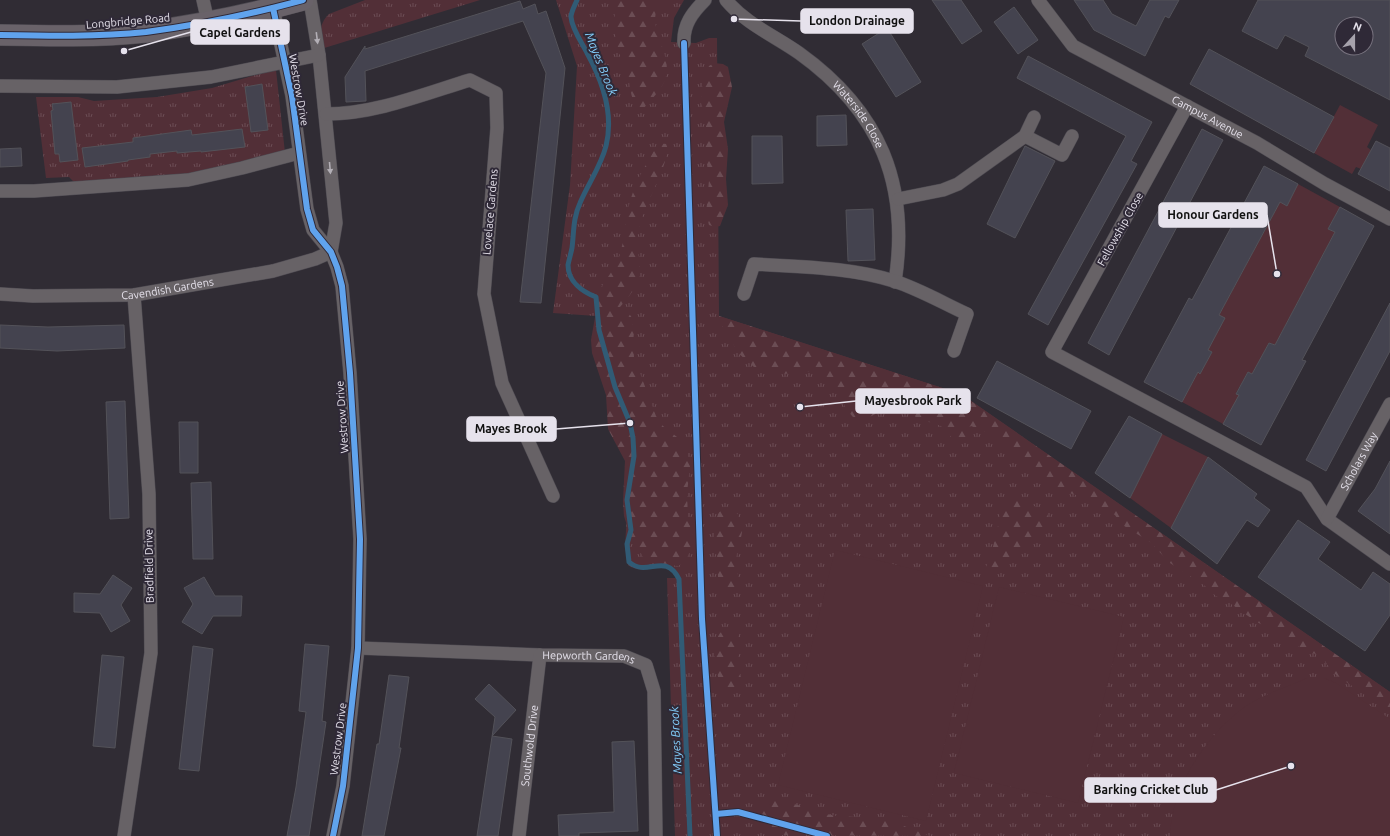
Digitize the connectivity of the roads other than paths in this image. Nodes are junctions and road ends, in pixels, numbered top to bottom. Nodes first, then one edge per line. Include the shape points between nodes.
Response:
1 (203, 0) edge
2 (304, 0) edge
3 (310, 0) edge
4 (705, 0) edge
5 (726, 0) edge
6 (1038, 0) edge
7 (273, 8) junction
8 (208, 22) junction
9 (0, 35) edge
10 (684, 43) dead end
11 (319, 56) junction
12 (285, 61) junction
13 (0, 86) edge
14 (1187, 106) junction
15 (326, 114) junction
16 (1034, 117) dead end
17 (1025, 136) junction
18 (1072, 136) dead end
19 (299, 153) junction
20 (0, 191) edge
21 (898, 200) junction
22 (1390, 219) edge
23 (331, 252) junction
24 (895, 282) junction
25 (0, 294) edge
26 (744, 294) dead end
27 (134, 295) junction
28 (954, 351) dead end
29 (1390, 404) edge
30 (553, 496) dead end
31 (1327, 519) junction
32 (1390, 564) edge
33 (358, 648) junction
34 (540, 655) junction
35 (124, 836) edge
36 (333, 836) edge
37 (519, 836) edge
38 (656, 836) edge

1 - 8 street
2 - 7 main road, Longbridge Road
3 -> 11 street, Westrow Drive
4 - 10 street via 687,22 683,34
5 - 21 street, Waterside Close via 747,20 827,74 859,109 882,149
6 - 14 street, Campus Avenue via 1073,46
7 - 8 main road, Longbridge Road
7 - 12 street, Westrow Drive
8 - 9 main road, Longbridge Road via 145,32 55,36
11 - 12 street
11 - 15 street, Westrow Drive
12 - 13 street via 211,77 117,87
12 - 19 street, Westrow Drive
14 - 22 street, Campus Avenue
14 - 31 street, Fellowship Close via 1052,352 1306,487
15 -> 23 street, Westrow Drive via 336,223
15 - 30 street, Lovelace Gardens via 387,106 470,80 496,93 497,128 484,294 502,383
16 - 17 street
17 - 18 street via 1062,154
17 - 21 street via 958,184
19 - 20 street via 188,180
19 - 23 street, Westrow Drive via 307,209 313,230
21 - 24 street, Waterside Close via 899,258
23 - 27 street, Cavendish Gardens via 273,271
23 - 33 street, Westrow Drive via 338,267 342,286 350,373 360,539
24 - 26 street via 877,276 823,269 754,264
24 - 28 street via 968,314
25 - 27 street, Cavendish Gardens
27 - 35 street, Bradfield Drive via 148,494 151,654
29 - 31 street, Scholars Way
31 - 32 street
33 - 34 street, Hepworth Gardens
33 - 36 street, Westrow Drive via 347,752
34 - 37 street, Southwold Drive
34 - 38 street, Hepworth Gardens via 624,656 646,665 654,691

